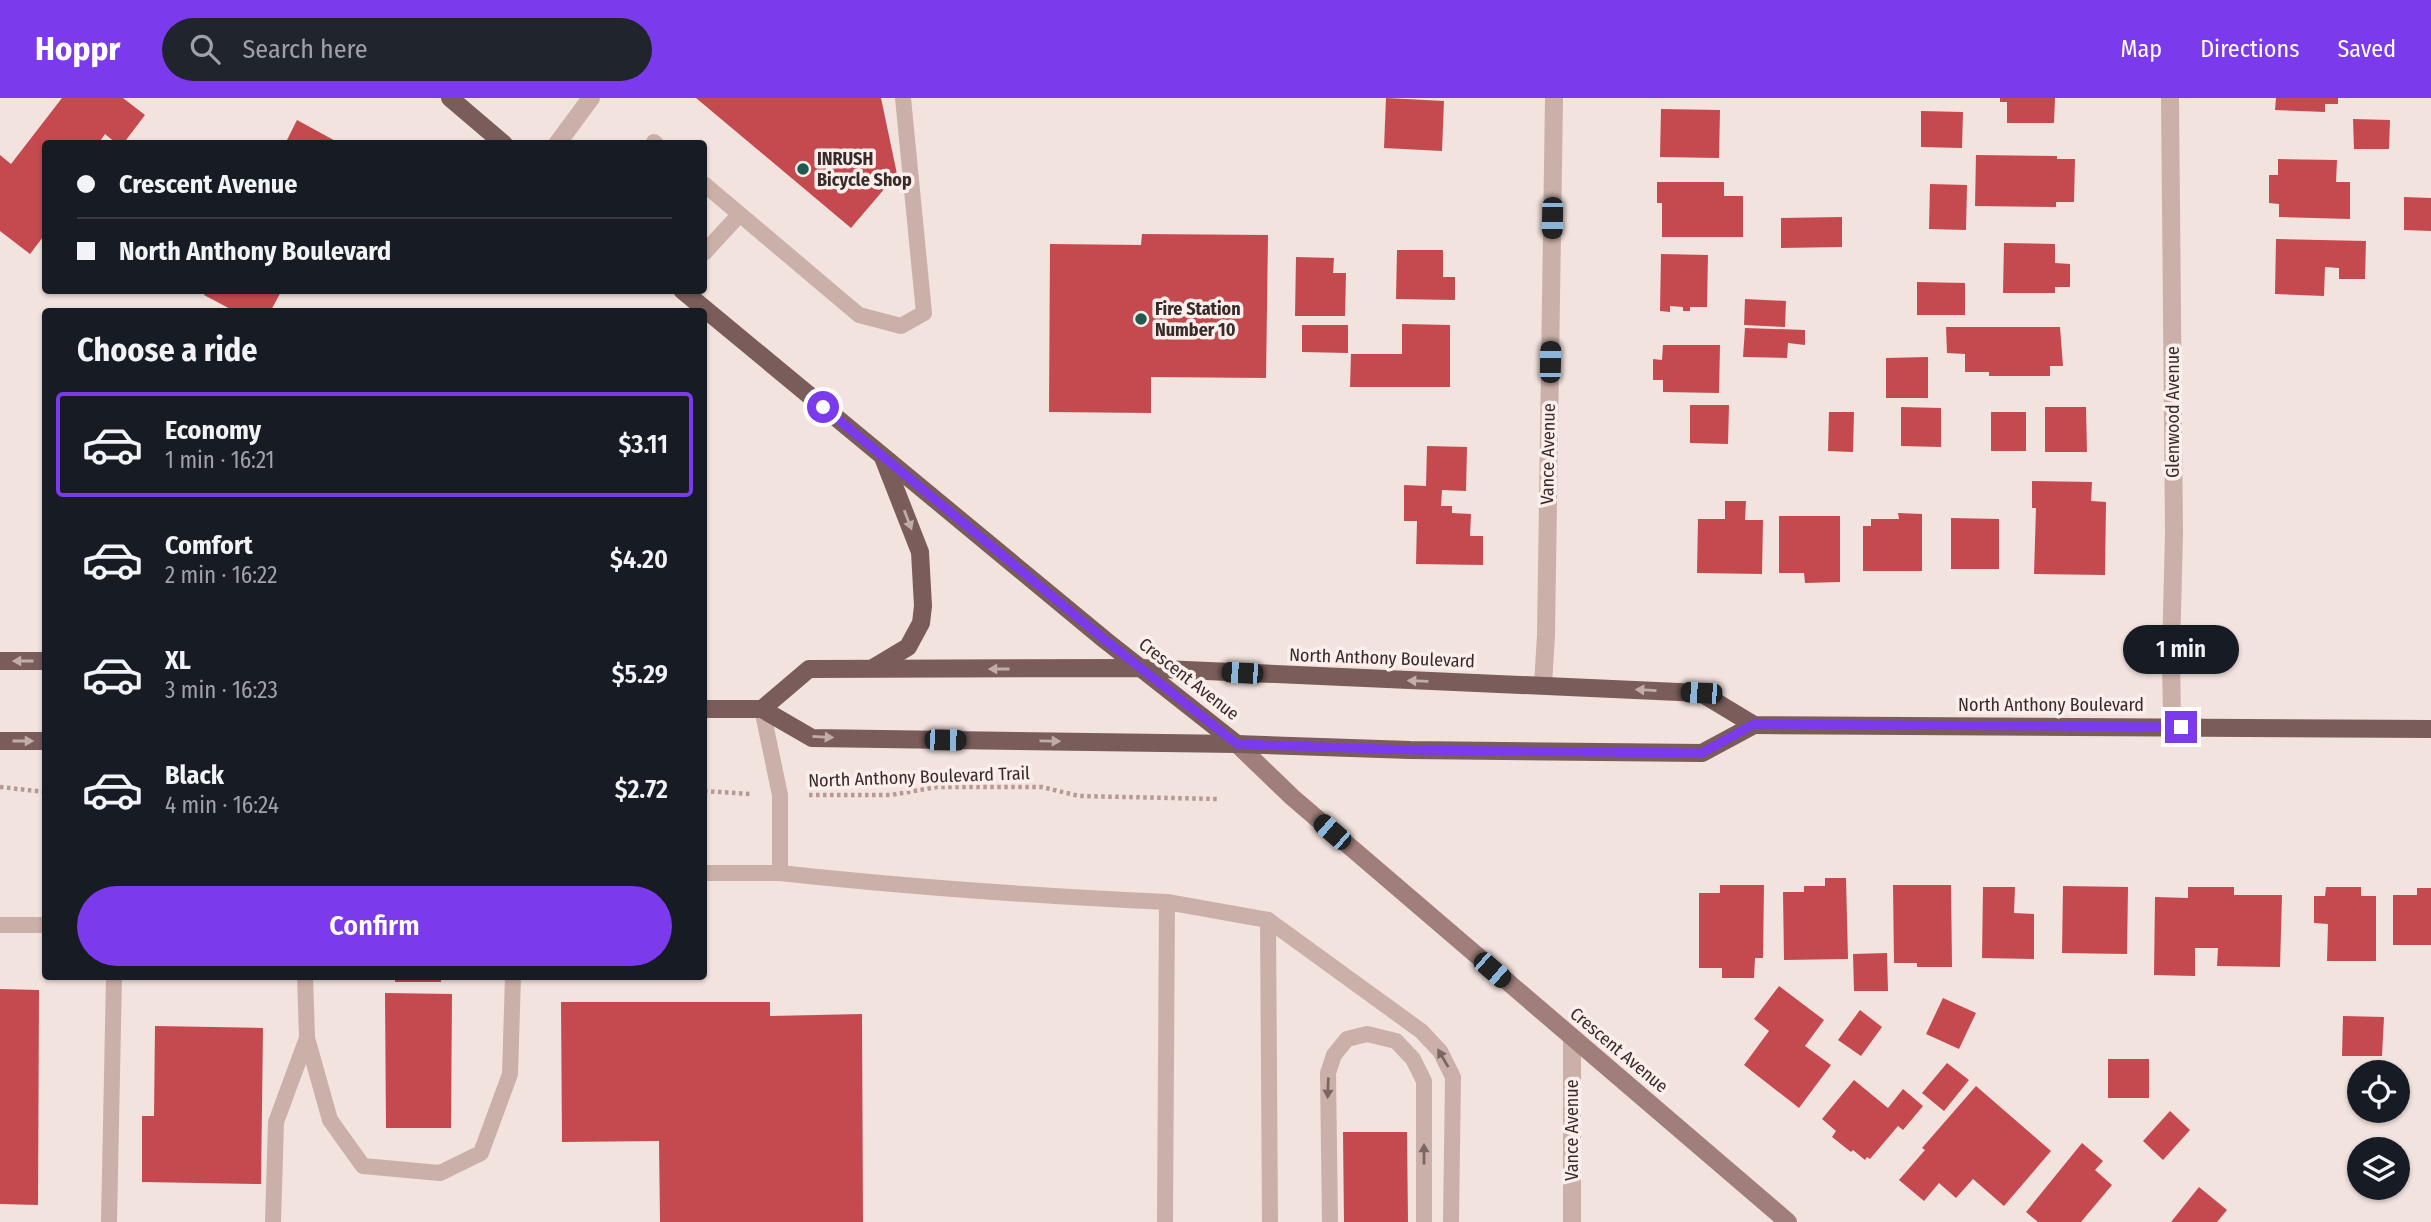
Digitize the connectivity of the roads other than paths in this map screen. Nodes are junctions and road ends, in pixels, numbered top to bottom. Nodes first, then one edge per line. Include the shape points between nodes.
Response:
1 (450, 98) edge
2 (591, 98) edge
3 (903, 98) edge
4 (1554, 98) edge
5 (2171, 98) edge
6 (499, 140) edge
7 (559, 140) edge
8 (707, 187) edge
9 (740, 215) junction
10 (707, 250) edge
11 (687, 294) edge
12 (704, 308) edge
13 (707, 311) edge
14 (883, 457) junction
15 (0, 661) edge
16 (42, 661) edge
17 (1140, 668) junction
18 (872, 669) junction
19 (1543, 685) junction
20 (707, 709) edge
21 (762, 709) junction
22 (1754, 724) junction
23 (2172, 726) junction
24 (2431, 729) edge
25 (0, 741) edge
26 (42, 741) edge
27 (1237, 744) junction
28 (707, 873) edge
29 (780, 873) junction
30 (1167, 902) junction
31 (1268, 920) junction
32 (0, 925) edge
33 (42, 925) edge
34 (114, 980) edge
35 (305, 980) edge
36 (513, 980) edge
37 (307, 1038) junction
38 (1572, 1039) junction
39 (109, 1222) edge
40 (273, 1222) edge
41 (1165, 1222) edge
42 (1270, 1222) edge
43 (1330, 1222) edge
44 (1424, 1222) edge
45 (1451, 1222) edge
46 (1572, 1222) edge
47 (1788, 1222) edge

1 - 6 main road
2 - 7 street
3 - 9 lane via 924,313 901,326 859,315
4 - 19 street, Vance Avenue
5 - 23 street, Glenwood Avenue
8 - 9 lane
9 - 10 lane
11 - 12 main road, Crescent Avenue
13 - 14 main road, Crescent Avenue
14 - 17 main road, Crescent Avenue
14 -> 18 main road via 920,552 922,606 920,623 908,647
16 -> 15 main road
17 -> 18 main road, North Anthony Boulevard
19 -> 17 main road, North Anthony Boulevard
17 - 27 main road, Crescent Avenue
18 - 21 main road, North Anthony Boulevard via 809,669
22 -> 19 main road, North Anthony Boulevard via 1701,693
20 - 21 main road
21 -> 27 main road, North Anthony Boulevard via 812,738
21 - 29 lane via 780,795
22 - 23 main road, North Anthony Boulevard
22 - 27 main road, North Anthony Boulevard via 1702,753
23 - 24 main road, North Anthony Boulevard
25 -> 26 main road
27 - 38 main road, Crescent Avenue
28 - 29 lane
29 - 30 lane via 878,884
30 - 31 lane
30 - 41 lane
31 - 42 lane
45 -> 31 lane via 1453,1077 1440,1051 1421,1031
32 - 33 lane
34 - 39 lane
35 - 37 lane
36 - 37 lane via 510,1074 481,1153 440,1173 363,1166 330,1120
37 - 40 lane via 276,1122
38 - 46 street, Vance Avenue
38 - 47 main road, Crescent Avenue
44 -> 43 lane via 1424,1081 1413,1059 1396,1041 1367,1034 1347,1039 1334,1055 1328,1073

